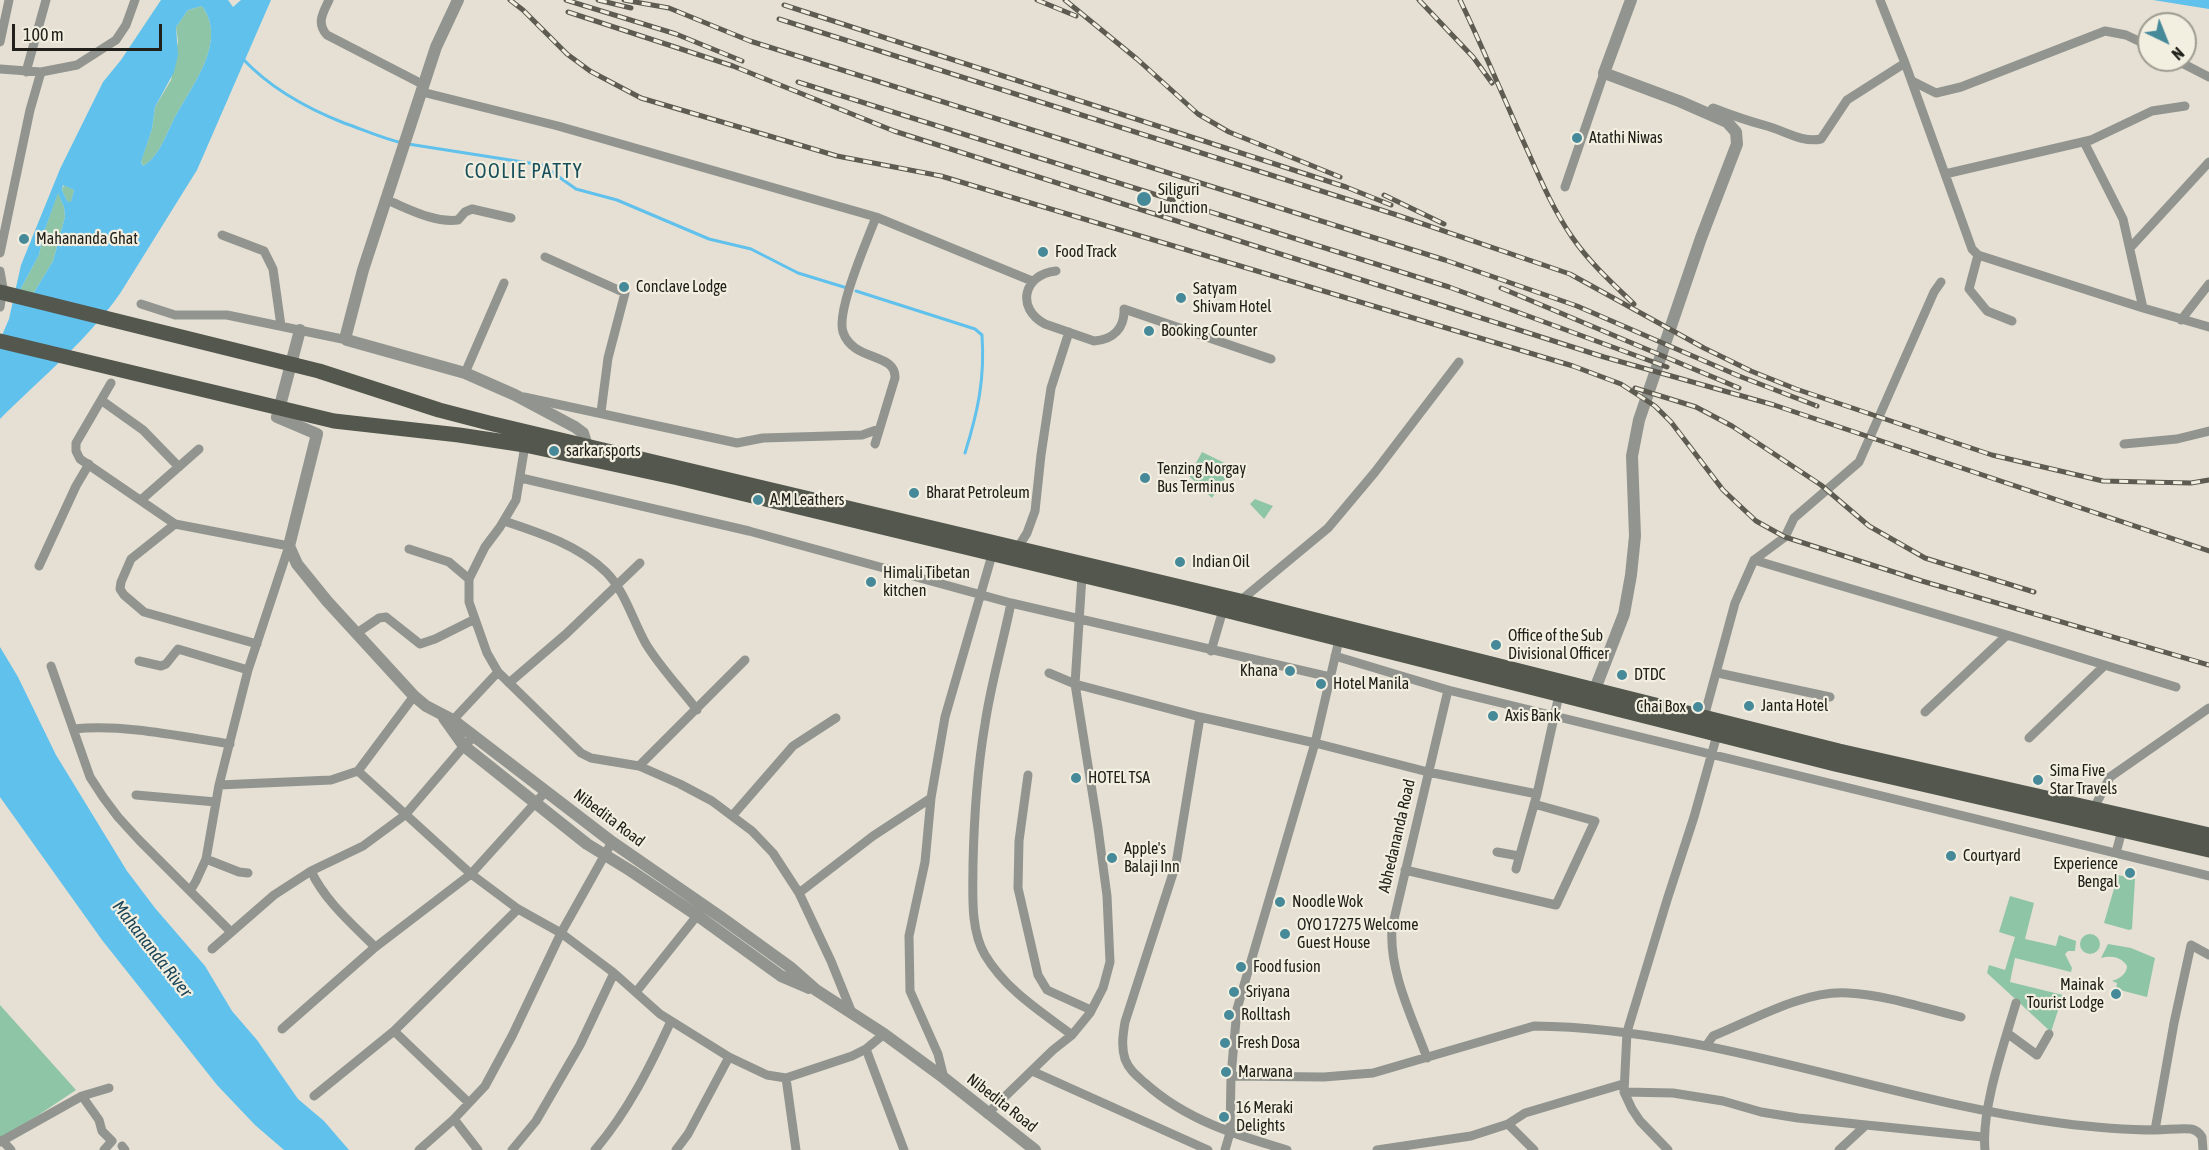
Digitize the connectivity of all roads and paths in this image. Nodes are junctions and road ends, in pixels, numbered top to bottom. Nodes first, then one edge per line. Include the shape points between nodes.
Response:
1 (9, 0) edge
2 (46, 0) edge
3 (135, 0) edge
4 (329, 0) edge
5 (458, 0) edge
6 (1631, 0) edge
7 (1880, 0) edge
8 (2137, 40) edge
9 (0, 42) edge
10 (1905, 63) junction
11 (0, 69) edge
12 (26, 72) junction
13 (41, 72) junction
14 (1604, 74) junction
15 (1912, 81) junction
16 (423, 88) junction
17 (2185, 106) dead end
18 (1708, 114) junction
19 (2084, 142) junction
20 (2209, 162) edge
21 (1946, 174) junction
22 (1564, 187) dead end
23 (387, 200) junction
24 (876, 217) junction
25 (511, 218) dead end
26 (222, 235) dead end
27 (2130, 248) junction
28 (0, 253) edge
29 (1978, 255) junction
30 (545, 257) dead end
31 (0, 271) edge
32 (1056, 271) dead end
33 (1032, 281) junction
34 (1941, 282) dead end
35 (504, 283) dead end
36 (2209, 285) edge
37 (0, 292) edge
38 (141, 304) dead end
39 (0, 307) edge
40 (2143, 308) junction
41 (2181, 320) junction
42 (2012, 321) dead end
43 (281, 326) junction
44 (2209, 327) edge
45 (300, 330) junction
46 (1069, 332) junction
47 (347, 340) junction
48 (0, 341) edge
49 (1271, 359) dead end
50 (1459, 362) dead end
51 (465, 373) junction
52 (111, 383) dead end
53 (515, 395) junction
54 (101, 400) junction
55 (601, 412) junction
56 (879, 429) junction
57 (2209, 431) edge
58 (875, 444) dead end
59 (2124, 444) dead end
60 (525, 445) junction
61 (587, 446) junction
62 (199, 449) dead end
63 (89, 464) junction
64 (179, 467) junction
65 (521, 478) junction
66 (141, 500) junction
67 (504, 520) junction
68 (175, 524) junction
69 (289, 546) junction
70 (409, 549) dead end
71 (992, 555) junction
72 (1016, 555) junction
73 (1754, 560) junction
74 (640, 562) dead end
75 (39, 566) dead end
76 (1082, 576) junction
77 (470, 579) junction
78 (616, 586) junction
79 (979, 595) junction
80 (1240, 601) junction
81 (1011, 603) junction
82 (1223, 610) junction
83 (475, 619) junction
84 (1078, 619) junction
85 (357, 633) junction
86 (1337, 635) junction
87 (2007, 635) junction
88 (257, 644) junction
89 (1211, 651) junction
90 (1335, 656) junction
91 (745, 660) dead end
92 (139, 661) dead end
93 (1430, 663) junction
94 (51, 666) dead end
95 (2104, 666) junction
96 (248, 670) junction
97 (498, 672) junction
98 (1049, 673) dead end
99 (1718, 673) junction
100 (1330, 677) junction
101 (1425, 682) junction
102 (509, 683) junction
103 (1075, 684) junction
104 (2176, 687) dead end
105 (1595, 689) junction
106 (1448, 690) junction
107 (1559, 695) junction
108 (414, 696) junction
109 (1830, 697) dead end
110 (2209, 708) edge
111 (697, 710) junction
112 (1925, 712) dead end
113 (1555, 716) junction
114 (447, 717) junction
115 (1200, 717) junction
116 (1704, 717) junction
117 (836, 718) dead end
118 (1718, 728) junction
119 (73, 729) junction
120 (474, 737) junction
121 (2029, 738) dead end
122 (1315, 743) junction
123 (230, 744) junction
124 (464, 746) junction
125 (1712, 754) junction
126 (639, 766) junction
127 (358, 771) junction
128 (1428, 772) junction
129 (1028, 775) dead end
130 (219, 785) junction
131 (546, 791) junction
132 (1537, 794) junction
133 (136, 795) dead end
134 (931, 798) junction
135 (216, 802) junction
136 (536, 803) junction
137 (1534, 804) junction
138 (2093, 810) junction
139 (405, 815) junction
140 (733, 815) junction
141 (2123, 824) junction
142 (2209, 835) edge
143 (612, 842) junction
144 (2209, 850) edge
145 (1497, 852) dead end
146 (2116, 853) junction
147 (604, 854) junction
148 (1520, 856) junction
149 (206, 859) junction
150 (1516, 869) dead end
151 (1405, 870) junction
152 (311, 871) junction
153 (248, 873) dead end
154 (471, 874) junction
155 (2209, 876) edge
156 (190, 891) junction
157 (799, 893) junction
158 (518, 909) junction
159 (701, 911) junction
160 (231, 932) junction
161 (561, 933) junction
162 (375, 947) junction
163 (212, 950) dead end
164 (2209, 955) edge
165 (614, 973) junction
166 (636, 992) junction
167 (2016, 1003) dead end
168 (1091, 1010) junction
169 (852, 1013) junction
170 (1961, 1017) dead end
171 (671, 1021) junction
172 (282, 1029) dead end
173 (394, 1031) junction
174 (1627, 1032) junction
175 (2007, 1033) junction
176 (884, 1034) junction
177 (2049, 1034) dead end
178 (1072, 1035) junction
179 (1706, 1046) junction
180 (866, 1049) junction
181 (729, 1057) junction
182 (1427, 1058) junction
183 (1032, 1071) junction
184 (1231, 1076) junction
185 (786, 1078) junction
186 (944, 1078) junction
187 (109, 1088) dead end
188 (1624, 1088) junction
189 (82, 1096) junction
190 (314, 1096) dead end
191 (469, 1103) junction
192 (1988, 1111) junction
193 (987, 1114) junction
194 (454, 1119) junction
195 (1508, 1124) junction
196 (1866, 1125) junction
197 (2155, 1131) junction
198 (1230, 1133) junction
199 (1983, 1137) junction
200 (1, 1141) edge
201 (11, 1150) edge
202 (104, 1150) edge
203 (419, 1150) edge
204 (478, 1150) edge
205 (512, 1150) edge
206 (595, 1150) edge
207 (676, 1150) edge
208 (796, 1150) edge
209 (904, 1150) edge
210 (1035, 1150) edge
211 (1208, 1150) edge
212 (1225, 1150) edge
213 (1287, 1150) edge
214 (1377, 1150) edge
215 (1534, 1150) edge
216 (1668, 1150) edge
217 (1839, 1150) edge
218 (1985, 1150) edge
219 (2203, 1150) edge

1 - 9 street
2 - 12 street
3 - 13 street via 116,40 76,65
4 - 16 street via 321,29
5 - 16 street via 436,47
6 - 14 street
7 - 10 street
8 - 15 street via 2105,31 1936,93
10 - 15 street
10 - 18 street via 1847,100 1821,140 1809,142 1713,108
11 - 12 street
12 - 13 street
13 - 28 street
14 - 18 street
14 - 22 street
15 - 21 street
16 - 23 street
16 - 24 street
17 - 19 street via 2152,111
18 - 105 street via 1727,122 1736,132 1737,144 1639,420 1632,456 1635,536 1624,614
19 - 21 street
19 - 27 street via 2123,219
20 - 27 street
21 - 29 street via 1972,249
23 - 25 street via 448,221 458,220 472,209
23 - 47 street via 363,270
24 - 33 street
24 - 56 street via 842,324 846,338 856,350 885,361 894,371
26 - 43 street via 264,251 273,269
27 - 40 street
29 - 40 street
29 - 42 street via 1969,290 1987,311
30 - 55 street via 625,293 608,358
31 - 39 street
32 - 33 street
33 - 46 street via 1027,297 1031,314 1045,324
34 - 73 street via 1859,462 1794,518 1785,537
35 - 51 street
36 - 41 street
37 - 61 main road via 319,371 448,412
38 - 43 street via 175,315 227,315
40 - 41 street
41 - 44 street
43 - 45 street
45 - 47 street
45 - 69 street via 277,417 317,434
46 - 49 street via 1094,341 1111,337 1122,324 1124,309
46 - 72 street via 1051,388 1035,511
47 - 51 street
48 - 60 main road via 334,421
50 - 80 street via 1329,528
51 - 53 street
52 - 54 street
53 - 55 street
53 - 61 street via 575,427 583,433
54 - 63 street via 76,443 80,459
54 - 64 street via 143,430
55 - 56 street via 737,443 763,438 862,435
56 - 58 street
57 - 59 street via 2177,439
60 - 65 street
60 - 71 main road
61 - 72 main road
62 - 64 street
63 - 66 street
63 - 75 street
64 - 66 street
65 - 67 street via 516,500
65 - 79 street via 749,531
66 - 68 street
67 - 77 street
67 - 78 street via 570,547 591,560
68 - 69 street
68 - 88 street via 131,559 120,590 144,612
69 - 85 street, Nibedita Road via 297,564
69 - 88 street
70 - 77 street via 449,562
71 - 72 main road
71 - 79 street
72 - 76 main road
72 - 80 main road
73 - 87 street
73 - 99 street via 1735,603
74 - 78 street
76 - 82 main road
76 - 84 street
77 - 83 street via 469,602
78 - 102 street
78 - 111 street via 648,647
79 - 81 street
79 - 134 street via 945,717
80 - 86 main road
81 - 84 street
81 - 178 street via 985,723 975,804 976,927 985,954 1002,977 1022,998
82 - 86 main road
82 - 89 street
83 - 85 street via 420,644 386,617
83 - 97 street
84 - 89 street
84 - 103 street
85 - 108 street, Nibedita Road
86 - 90 street
86 - 93 main road
86 - 105 main road
87 - 95 street
87 - 112 street
88 - 96 street
89 - 100 street
90 - 100 street
90 - 101 street
91 - 111 street
92 - 96 street via 161,666 178,649
93 - 101 street
93 - 107 main road
94 - 119 street
95 - 104 street
95 - 121 street
96 - 123 street
97 - 102 street
97 - 114 street
98 - 103 street
99 - 109 street
99 - 116 street
100 - 122 street
101 - 106 street
102 - 126 street via 581,753
103 - 115 street
103 - 168 street via 1107,896 1110,962 1103,988
105 - 116 main road
106 - 113 street
106 - 128 street, Abhedananda Road
107 - 113 street
107 - 118 main road
108 - 114 street, Nibedita Road
108 - 127 street
110 - 138 street via 2110,777
111 - 126 street
113 - 125 street
113 - 132 street
114 - 120 street, Nibedita Road
114 - 124 street
115 - 122 street
115 - 198 street via 1176,864 1122,1042 1131,1070 1160,1096
116 - 118 main road
117 - 140 street via 792,746
118 - 125 street
118 - 138 main road
118 - 141 main road via 1835,765
119 - 123 street via 146,730
119 - 156 street via 90,777 108,804
120 - 124 street
120 - 131 street, Nibedita Road
122 - 128 street
122 - 184 street via 1236,1009
123 - 130 street
124 - 136 street
124 - 139 street
125 - 146 street
125 - 174 street
126 - 140 street
127 - 130 street via 331,780
127 - 139 street
128 - 132 street
128 - 151 street, Abhedananda Road
129 - 168 street via 1019,841 1018,888 1038,975 1047,990
130 - 135 street
131 - 136 street
131 - 143 street, Nibedita Road
132 - 137 street
133 - 135 street
134 - 157 street via 873,836
134 - 186 street via 925,862 909,936 909,986
135 - 149 street
136 - 147 street
136 - 154 street
137 - 148 street
137 - 151 street via 1595,821 1556,905
138 - 141 main road
139 - 152 street via 363,846
139 - 154 street
140 - 157 street via 773,853
141 - 142 main road
141 - 144 main road
141 - 146 street
143 - 147 street
143 - 159 street, Nibedita Road
145 - 148 street
146 - 155 street
147 - 159 street
147 - 161 street
148 - 150 street
149 - 153 street
149 - 156 street
151 - 182 street, Abhedananda Road via 1391,940 1402,989
152 - 160 street via 274,895
152 - 162 street via 334,905
154 - 158 street
154 - 162 street
156 - 160 street
157 - 169 street
158 - 161 street
158 - 173 street
159 - 166 street
159 - 169 street, Nibedita Road
160 - 163 street
161 - 165 street
161 - 191 street via 485,1086
162 - 172 street
164 - 197 street via 2191,945
165 - 166 street
165 - 205 street via 580,1045 536,1121
166 - 171 street
167 - 175 street
168 - 178 street
169 - 176 street, Nibedita Road
170 - 179 street via 1874,996 1827,994 1795,1002 1713,1036
171 - 181 street
171 - 206 street via 634,1095
173 - 190 street
173 - 191 street
174 - 179 street
174 - 182 street via 1534,1026
174 - 188 street
175 - 177 street via 2037,1055
175 - 192 street
176 - 180 street
176 - 186 street, Nibedita Road
178 - 183 street
179 - 192 street
180 - 185 street
180 - 209 street
181 - 185 street via 767,1075
181 - 207 street
182 - 184 street via 1374,1073
183 - 193 street
183 - 211 street
184 - 198 street
185 - 208 street
186 - 193 street, Nibedita Road
187 - 189 street
188 - 195 street via 1525,1113
188 - 196 street via 1723,1101 1789,1117
188 - 216 street via 1640,1121
189 - 200 street
189 - 202 street via 112,1141
191 - 194 street
192 - 197 street via 2059,1123
192 - 199 street
193 - 210 street, Nibedita Road
194 - 203 street
194 - 204 street
195 - 214 street via 1471,1136
195 - 215 street
196 - 199 street
196 - 217 street
197 - 219 street via 2195,1130 2203,1140
198 - 212 street
198 - 213 street
199 - 218 street
200 - 201 street

